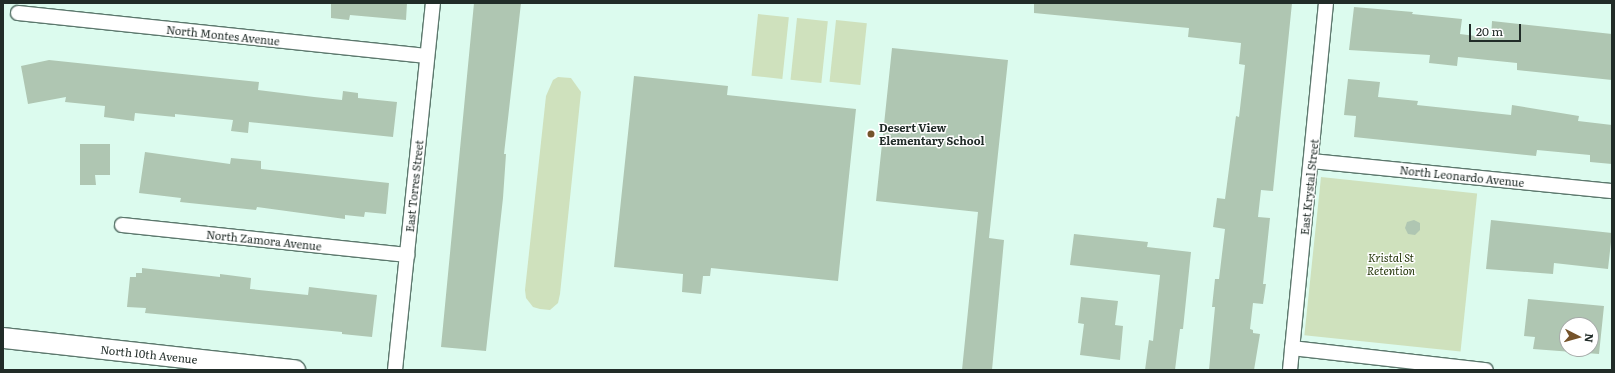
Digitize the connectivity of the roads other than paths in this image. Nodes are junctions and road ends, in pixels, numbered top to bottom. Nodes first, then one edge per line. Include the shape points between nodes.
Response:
1 (433, 3) edge
2 (1326, 3) edge
3 (18, 13) dead end
4 (427, 56) junction
5 (1311, 161) junction
6 (1612, 191) edge
7 (122, 226) dead end
8 (407, 255) junction
9 (3, 338) edge
10 (1292, 348) junction
11 (295, 370) edge
12 (395, 370) edge
13 (1290, 370) edge
14 (1486, 370) edge

1 - 4 street, East Torres Street
2 - 5 street, East Krystal Street
3 - 4 street, North Montes Avenue
4 - 8 street, East Torres Street
5 - 6 street, North Leonardo Avenue
5 - 10 street, East Krystal Street
7 - 8 street, North Zamora Avenue
8 - 12 street, East Torres Street
9 - 11 main road, North 10th Avenue
10 - 13 street, East Krystal Street
10 - 14 street

